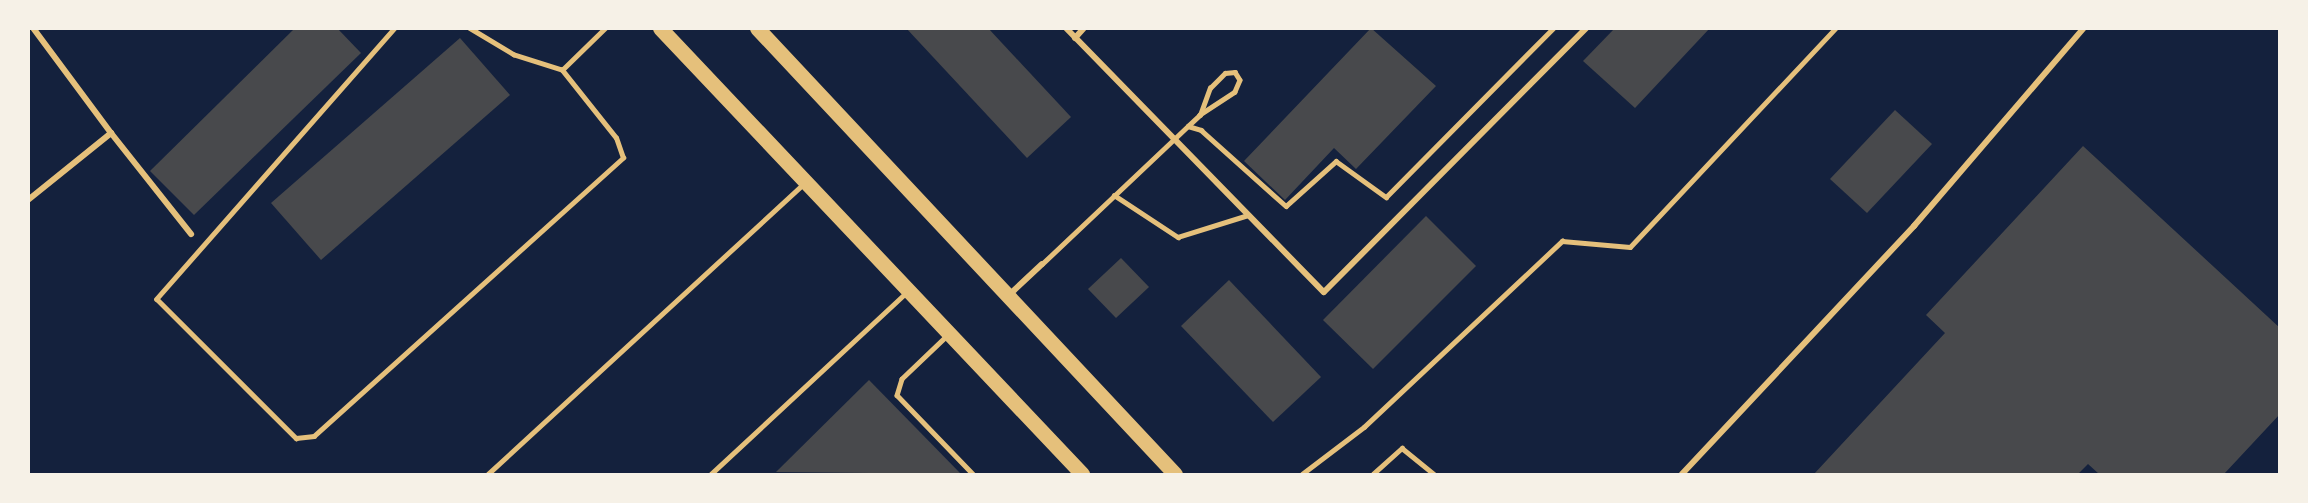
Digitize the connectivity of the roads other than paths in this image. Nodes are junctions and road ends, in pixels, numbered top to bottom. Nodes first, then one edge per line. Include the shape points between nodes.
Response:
1 (33, 28) edge
2 (395, 28) edge
3 (469, 28) edge
4 (605, 28) edge
5 (660, 28) edge
6 (757, 28) edge
7 (1066, 28) edge
8 (1084, 28) edge
9 (1553, 28) edge
10 (1586, 28) edge
11 (1836, 28) edge
12 (2084, 28) edge
13 (1075, 38) junction
14 (562, 70) junction
15 (1200, 115) junction
16 (1188, 126) junction
17 (111, 133) junction
18 (1173, 138) junction
19 (805, 182) junction
20 (1114, 195) junction
21 (28, 200) edge
22 (1248, 215) junction
23 (191, 234) dead end
24 (1042, 264) joint
25 (908, 291) junction
26 (1009, 296) junction
27 (949, 334) junction
28 (488, 474) edge
29 (711, 474) edge
30 (973, 474) edge
31 (1079, 474) edge
32 (1175, 474) edge
33 (1302, 474) edge
34 (1373, 474) edge
35 (1434, 474) edge
36 (1682, 474) edge

1 - 17 street
2 - 14 lane via 157,299 296,438 314,436 619,166 623,149
3 - 14 lane via 514,56
4 - 14 lane
5 - 19 main road
6 - 26 main road
7 - 13 street
8 - 13 street
9 - 16 lane via 1386,197 1336,161 1286,206 1201,130
10 - 22 street via 1324,292
11 - 33 lane via 1630,247 1562,241 1364,427
12 - 36 street via 1914,226
13 - 18 street
15 - 15 lane via 1210,88 1225,73 1235,72 1240,80 1235,92
15 - 16 lane
16 - 18 lane
17 - 21 street
17 - 23 street
18 - 20 lane
18 - 22 street
19 - 25 main road
19 - 28 lane
20 - 22 lane via 1178,237
20 - 24 lane
24 - 26 street
25 - 27 main road
25 - 29 lane
26 - 32 main road
27 - 30 lane via 902,379 897,395
27 - 31 main road
34 - 35 lane via 1402,448

